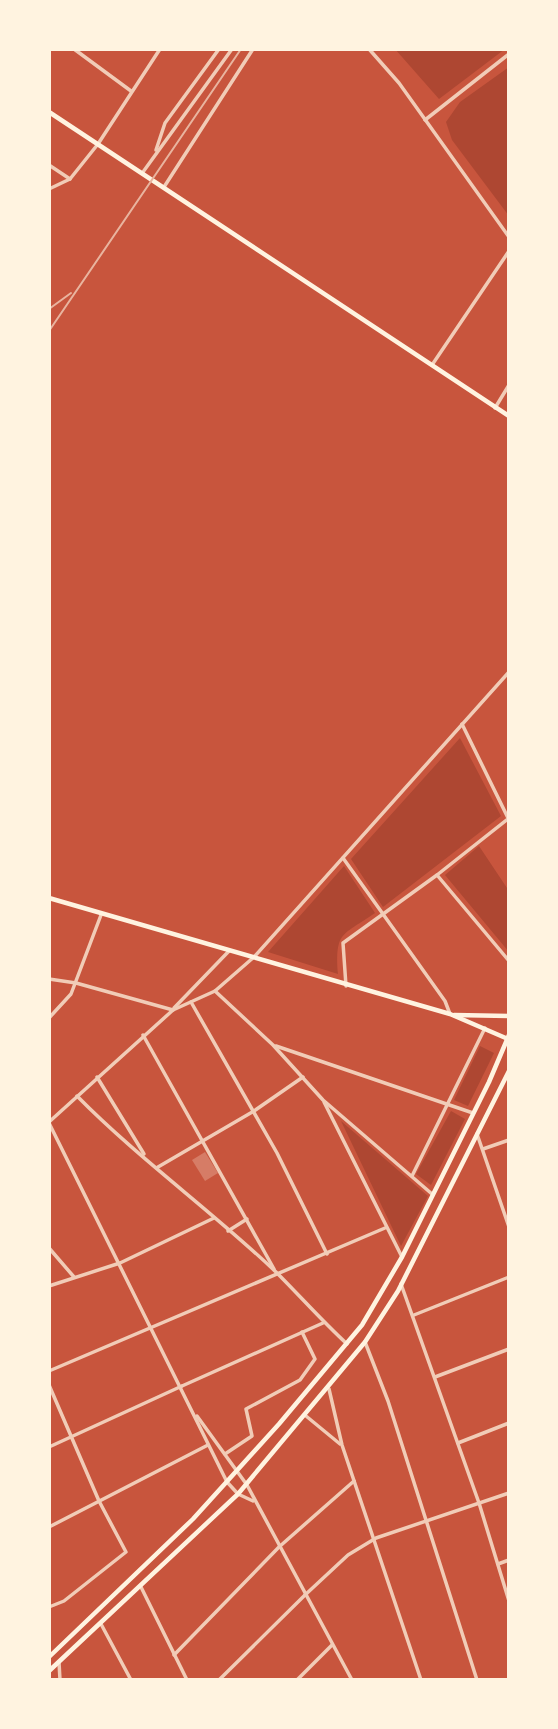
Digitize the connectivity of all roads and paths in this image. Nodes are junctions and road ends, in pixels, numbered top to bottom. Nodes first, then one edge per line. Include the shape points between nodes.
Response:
1 (74, 49) edge
2 (160, 49) edge
3 (219, 49) edge
4 (232, 49) edge
5 (253, 49) edge
6 (369, 49) edge
7 (509, 54) edge
8 (131, 91) junction
9 (49, 112) edge
10 (425, 120) junction
11 (98, 144) junction
12 (155, 153) junction
13 (49, 165) edge
14 (143, 172) junction
15 (71, 179) junction
16 (164, 187) junction
17 (49, 189) edge
18 (509, 237) edge
19 (509, 251) edge
20 (432, 365) junction
21 (509, 385) edge
22 (495, 408) junction
23 (509, 416) edge
24 (509, 672) edge
25 (462, 724) junction
26 (509, 819) edge
27 (343, 857) junction
28 (437, 875) junction
29 (49, 898) edge
30 (382, 913) junction
31 (101, 915) junction
32 (230, 950) junction
33 (254, 957) junction
34 (509, 961) edge
35 (49, 979) edge
36 (76, 983) junction
37 (346, 986) junction
38 (215, 991) junction
39 (191, 1002) junction
40 (173, 1010) junction
41 (450, 1014) junction
42 (509, 1016) edge
43 (49, 1018) edge
44 (485, 1028) junction
45 (144, 1035) junction
46 (508, 1038) edge
47 (273, 1045) junction
48 (509, 1071) edge
49 (97, 1077) junction
50 (303, 1077) junction
51 (77, 1096) junction
52 (323, 1100) junction
53 (449, 1103) junction
54 (254, 1111) junction
55 (473, 1113) junction
56 (49, 1122) edge
57 (477, 1134) junction
58 (204, 1139) junction
59 (509, 1140) edge
60 (483, 1149) junction
61 (145, 1156) junction
62 (158, 1167) junction
63 (412, 1176) junction
64 (432, 1194) junction
65 (214, 1218) junction
66 (247, 1219) junction
67 (509, 1227) edge
68 (386, 1228) junction
69 (228, 1231) junction
70 (49, 1248) edge
71 (327, 1254) junction
72 (402, 1257) junction
73 (120, 1263) junction
74 (276, 1272) junction
75 (74, 1276) junction
76 (509, 1277) edge
77 (401, 1284) junction
78 (49, 1286) edge
79 (414, 1315) junction
80 (324, 1323) junction
81 (150, 1325) junction
82 (302, 1332) junction
83 (365, 1342) junction
84 (347, 1344) junction
85 (509, 1349) edge
86 (49, 1371) edge
87 (435, 1377) junction
88 (49, 1385) edge
89 (181, 1386) junction
90 (329, 1389) junction
91 (191, 1408) junction
92 (306, 1416) junction
93 (509, 1423) edge
94 (72, 1436) junction
95 (458, 1443) junction
96 (208, 1445) junction
97 (342, 1445) junction
98 (49, 1447) edge
99 (225, 1454) junction
100 (237, 1470) junction
101 (354, 1481) junction
102 (227, 1482) junction
103 (247, 1485) junction
104 (509, 1493) edge
105 (238, 1494) junction
106 (99, 1501) junction
107 (253, 1501) junction
108 (479, 1503) junction
109 (427, 1520) junction
110 (49, 1527) edge
111 (376, 1538) junction
112 (279, 1547) junction
113 (509, 1560) edge
114 (497, 1564) junction
115 (141, 1587) junction
116 (305, 1595) junction
117 (509, 1601) edge
118 (49, 1607) edge
119 (101, 1624) junction
120 (332, 1645) junction
121 (174, 1655) junction
122 (49, 1657) edge
123 (58, 1662) junction
124 (49, 1671) edge
125 (60, 1680) edge
126 (131, 1680) edge
127 (187, 1680) edge
128 (219, 1680) edge
129 (297, 1680) edge
130 (352, 1680) edge
131 (422, 1680) edge
132 (477, 1680) edge

1 - 8 street
2 - 8 street
3 - 12 street via 165,123
4 - 12 street
5 - 16 street
6 - 10 street
7 - 10 street
8 - 11 street
9 - 11 main road
10 - 18 street
11 - 14 main road
11 - 15 street
12 - 14 street
13 - 15 street
14 - 16 main road
15 - 17 street
16 - 20 main road
19 - 20 street
20 - 22 main road
21 - 22 street
22 - 23 main road
24 - 25 street
25 - 26 street
25 - 27 street
26 - 28 street
27 - 30 street
27 - 33 street
28 - 30 street
28 - 34 street
29 - 31 main road
30 - 37 street via 343,943
30 - 41 street
31 - 32 main road
31 - 36 street
32 - 33 main road
32 - 40 street
33 - 37 main road
33 - 38 street
35 - 36 street
36 - 40 street
36 - 43 street
37 - 41 main road
38 - 39 street
38 - 47 street
39 - 40 street
39 - 54 street
40 - 45 street
41 - 42 main road
41 - 44 main road
44 - 46 main road
44 - 53 street
45 - 49 street
45 - 58 street
46 - 55 main road
47 - 50 street
47 - 53 street
48 - 57 main road
49 - 51 street
49 - 61 street
50 - 52 street
50 - 54 street
51 - 56 street
51 - 61 street via 120,1139
52 - 63 street
52 - 68 street
53 - 55 street
53 - 63 street
54 - 58 street
54 - 71 street
55 - 64 main road
56 - 73 street
57 - 60 street
57 - 77 main road
58 - 62 street
58 - 66 street
59 - 60 street
60 - 67 street
61 - 62 street
62 - 65 street
63 - 64 street
64 - 72 main road
65 - 69 street
65 - 73 street
66 - 69 street
66 - 74 street
68 - 71 street
68 - 72 street
69 - 74 street
70 - 75 street
71 - 74 street
72 - 84 main road
73 - 75 street
73 - 81 street
74 - 80 street
74 - 81 street
75 - 78 street
76 - 79 street
77 - 79 street
77 - 83 main road
79 - 87 street
80 - 82 street
80 - 84 street
81 - 86 street
81 - 89 street
82 - 89 street
82 - 99 street via 316,1359 300,1380 246,1409 252,1436
83 - 90 main road
83 - 109 street
84 - 100 main road
85 - 87 street
87 - 95 street
88 - 94 street
89 - 91 street
89 - 94 street
90 - 92 main road
90 - 97 street
91 - 96 street
91 - 99 street
92 - 97 street
92 - 103 main road
93 - 95 street
94 - 98 street
94 - 106 street
95 - 108 street
96 - 102 street
96 - 106 street
97 - 101 street
99 - 100 street
100 - 102 main road
100 - 103 street
101 - 111 street
101 - 112 street
102 - 105 street
102 - 122 main road via 170,1543
103 - 105 main road
103 - 107 street
104 - 108 street
105 - 107 street
105 - 115 main road
106 - 110 street
106 - 118 street via 126,1552 64,1601
107 - 112 street
108 - 109 street
108 - 114 street
109 - 111 street
109 - 132 street
111 - 116 street via 348,1555
111 - 131 street
112 - 116 street
112 - 121 street
113 - 114 street
114 - 117 street
115 - 119 main road
115 - 121 street
116 - 120 street
116 - 128 street
119 - 123 main road
119 - 126 street
120 - 129 street
120 - 130 street
121 - 127 street
123 - 124 main road
123 - 125 street

